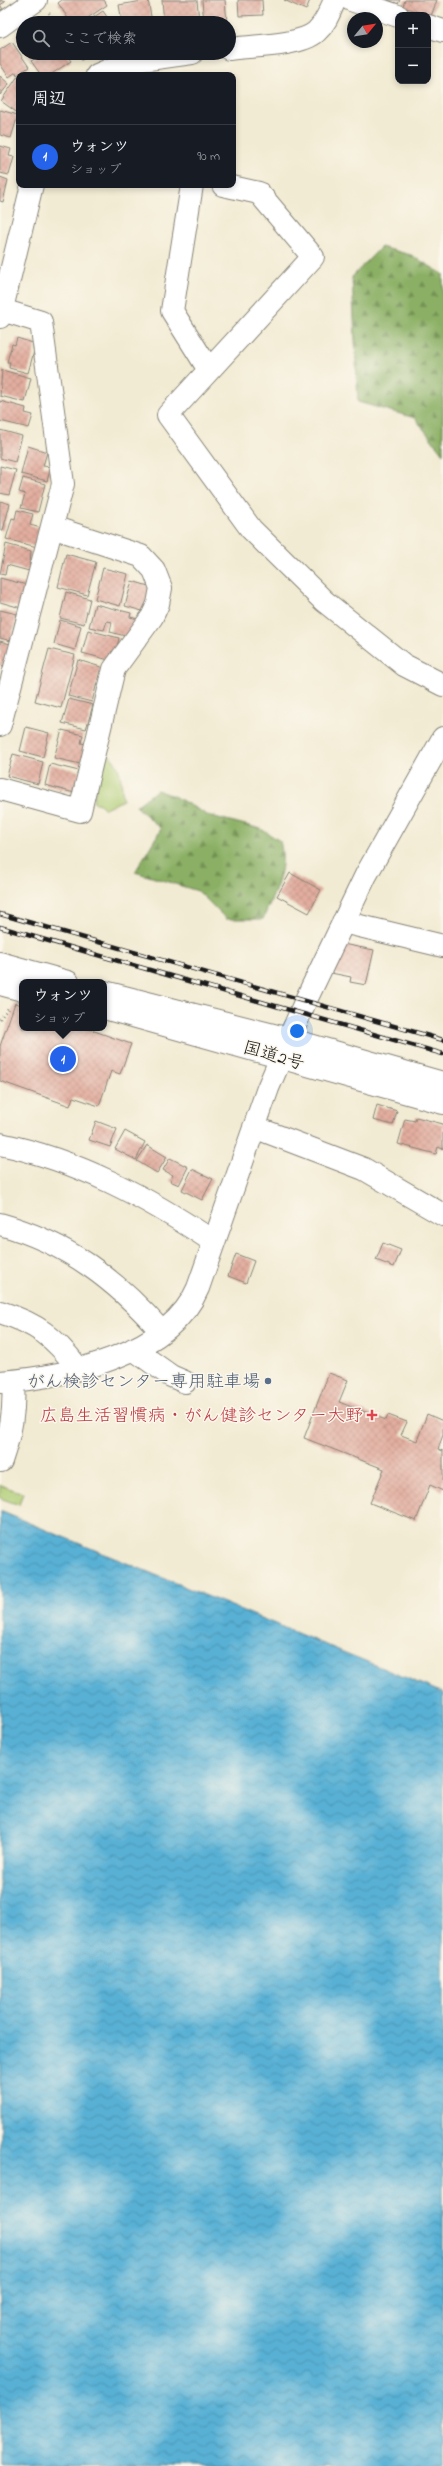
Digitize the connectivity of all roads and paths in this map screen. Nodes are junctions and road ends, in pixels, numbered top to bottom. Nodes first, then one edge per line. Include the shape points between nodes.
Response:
1 (335, 0) edge
2 (351, 0) edge
3 (35, 4) edge
4 (395, 15) edge
5 (48, 16) edge
6 (0, 26) edge
7 (236, 48) edge
8 (83, 60) edge
9 (141, 60) edge
10 (92, 70) edge
11 (31, 188) edge
12 (192, 188) edge
13 (236, 188) edge
14 (1, 314) edge
15 (209, 370) junction
16 (52, 526) junction
17 (443, 685) edge
18 (0, 725) edge
19 (443, 738) edge
20 (0, 789) edge
21 (343, 922) junction
22 (443, 946) edge
23 (0, 963) edge
24 (57, 979) edge
25 (0, 984) edge
26 (19, 989) edge
27 (107, 993) edge
28 (9, 1007) dead end
29 (107, 1009) edge
30 (0, 1019) edge
31 (285, 1048) junction
32 (443, 1083) edge
33 (443, 1103) edge
34 (254, 1127) junction
35 (0, 1144) edge
36 (443, 1215) edge
37 (0, 1224) edge
38 (214, 1242) junction
39 (0, 1312) edge
40 (167, 1327) junction
41 (133, 1350) junction
42 (78, 1368) junction
43 (7, 1381) edge
44 (185, 1382) dead end
45 (1, 1461) dead end

1 - 7 main road via 327,18 316,32 298,40
2 - 4 main road
3 - 5 path
3 - 6 main road
8 - 10 path
9 - 10 main road
11 - 14 main road
12 - 15 main road via 172,311
13 - 15 main road via 259,193 313,257
14 - 16 main road via 41,322 63,484
15 - 17 main road via 168,415 252,529 337,611 404,665
16 - 18 main road
16 - 20 main road via 141,556 154,570 161,588 158,604 152,617 114,669 80,811
19 - 21 main road via 366,875
21 - 22 main road
21 - 31 main road
23 - 24 main road
25 - 26 main road
27 - 31 main road, 国道2号
28 - 30 path
29 - 31 main road, 国道2号
31 - 32 main road, 国道2号
31 - 33 main road, 国道2号
31 - 34 main road
34 - 36 main road via 364,1169
34 - 38 main road
35 - 38 main road via 28,1150 133,1192
37 - 40 main road via 42,1239 76,1256 108,1277
38 - 40 main road via 194,1298
39 - 42 main road via 31,1323 44,1331
40 - 41 main road
41 - 42 main road
41 - 44 main road via 170,1376
42 - 43 main road
43 - 45 main road via 15,1408

